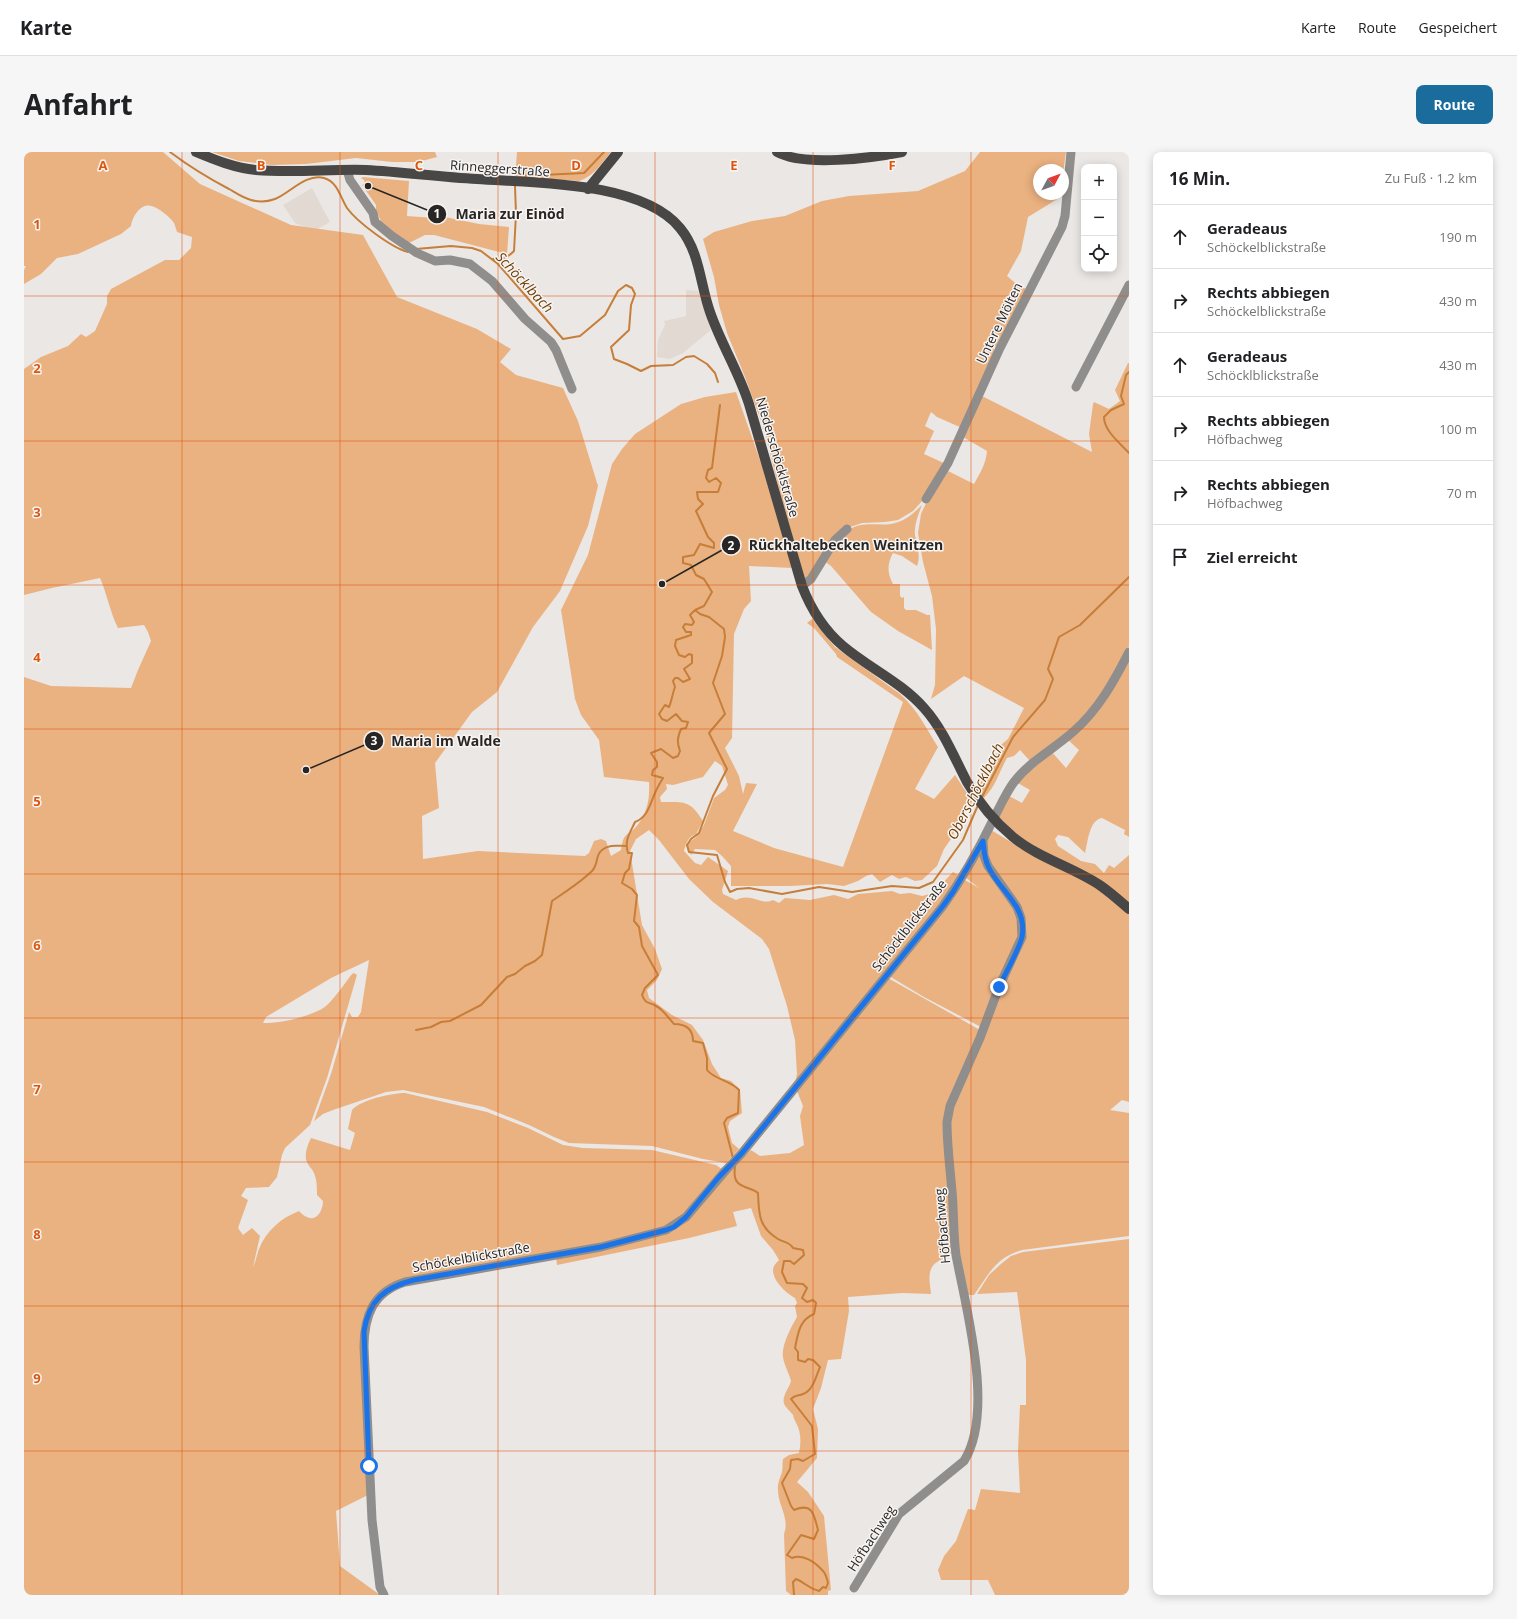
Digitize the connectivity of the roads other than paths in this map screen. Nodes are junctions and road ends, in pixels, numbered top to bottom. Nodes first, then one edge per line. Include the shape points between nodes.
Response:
1 (196, 152) edge
2 (618, 152) edge
3 (777, 152) edge
4 (902, 152) edge
5 (1071, 152) edge
6 (608, 166) junction
7 (347, 170) junction
8 (588, 188) junction
9 (602, 190) junction
10 (1129, 286) edge
11 (1076, 387) dead end
12 (572, 389) dead end
13 (926, 499) dead end
14 (847, 529) dead end
15 (802, 586) junction
16 (1129, 652) edge
17 (994, 819) junction
18 (983, 841) junction
19 (1129, 909) edge
20 (742, 1153) joint
21 (854, 1588) dead end
22 (384, 1595) edge

1 - 7 main road, Rinneggerstraße via 254,169
2 - 6 main road
3 - 4 main road via 809,160
5 - 13 street, Untere Mölten via 1062,227 1000,348 948,463
6 - 8 main road
6 - 9 main road
7 - 8 main road, Rinneggerstraße
7 - 12 street via 350,180 372,213 375,222 392,236 416,253 435,261 450,260 470,264 492,281 556,350
8 - 9 main road, Rinneggerstraße
9 - 15 main road, Niederschöcklstraße via 635,199 658,209 679,226 690,242 710,313 742,381
10 - 11 street
14 - 15 street via 835,540 811,580
15 - 17 main road, Niederschöcklstraße via 818,619 835,638 852,653 903,688 924,708 941,732 974,792
16 - 17 street, Schöcklblickstraße via 1113,683 1095,709 1073,732 1023,771 1006,794
17 - 18 street, Schöcklblickstraße
17 - 19 main road, Niederschöcklstraße via 1036,853 1100,885
18 - 20 street, Schöcklblickstraße via 943,906
18 - 21 street, Höfbachweg via 988,866 1017,907 1022,937 950,1106 947,1122 956,1254 967,1304 979,1397 975,1429 971,1450 964,1461 899,1514
20 - 22 street, Schöckelblickstraße via 686,1217 674,1227 662,1232 601,1247 414,1280 394,1286 379,1297 369,1312 364,1343 372,1520 380,1587

